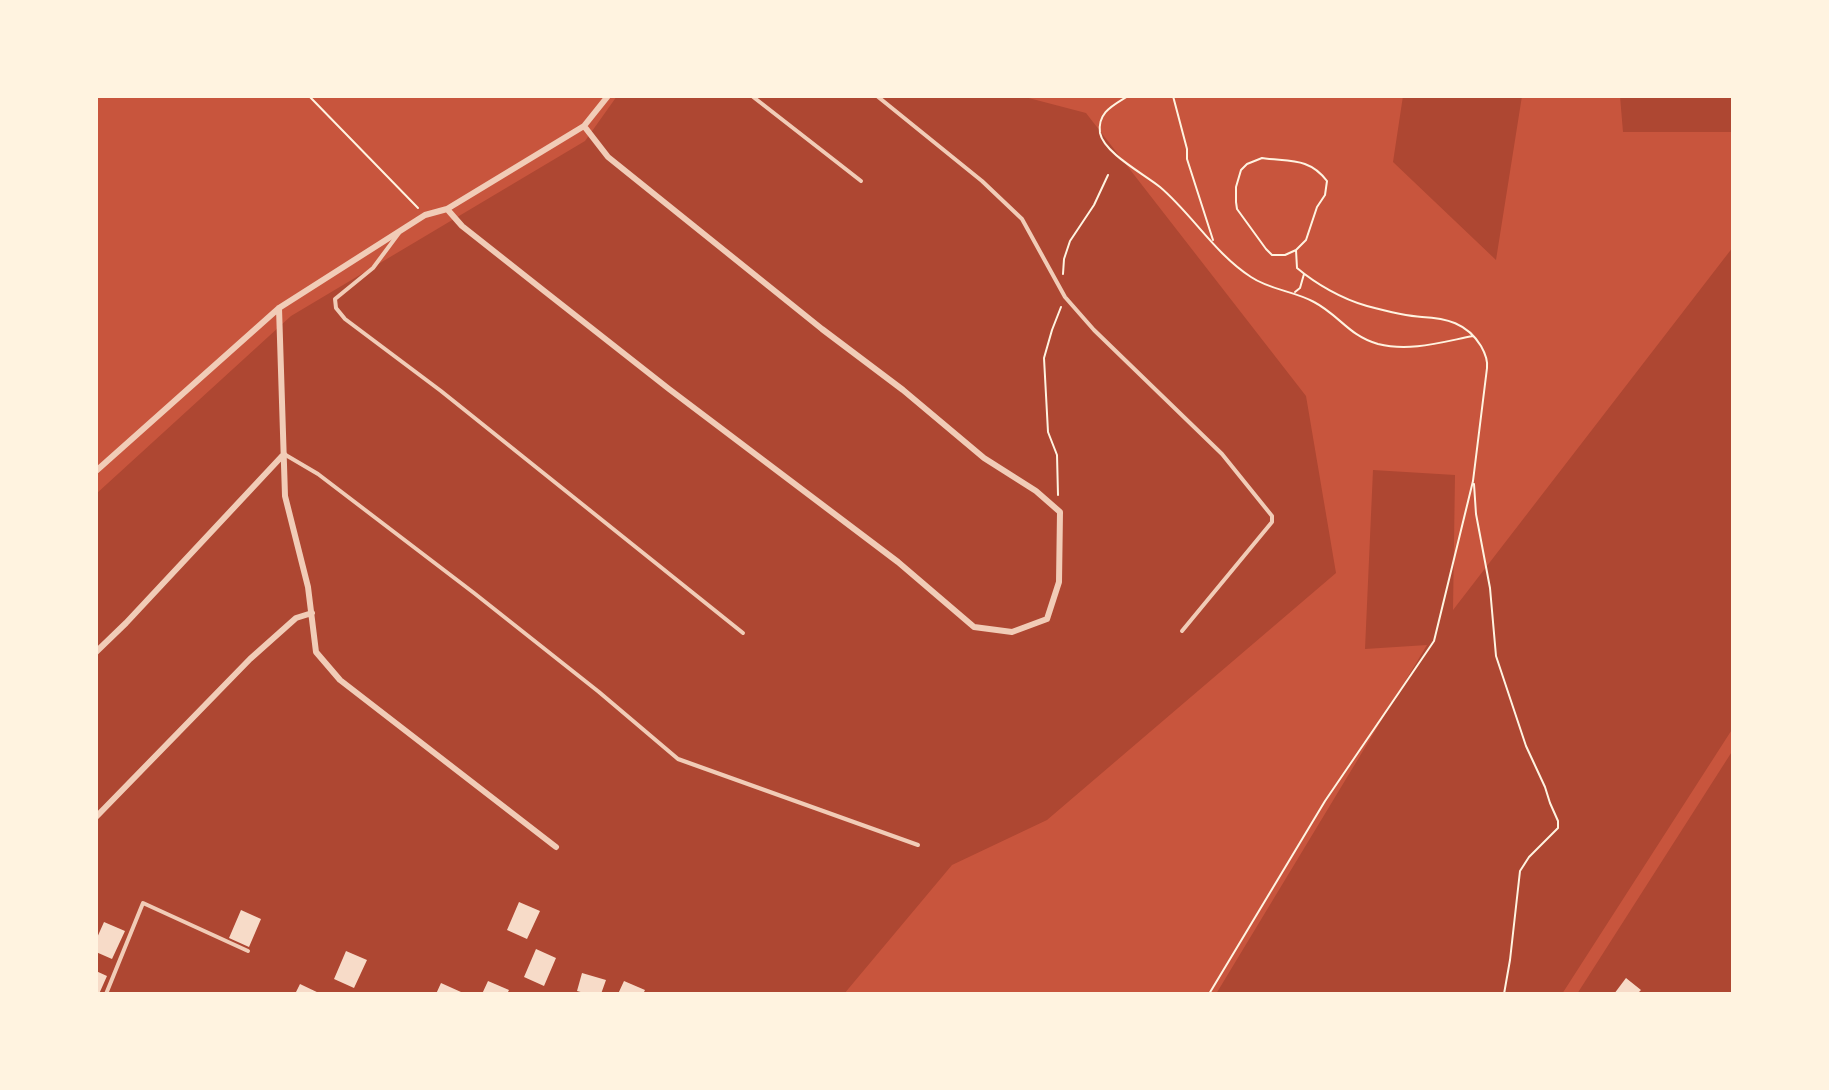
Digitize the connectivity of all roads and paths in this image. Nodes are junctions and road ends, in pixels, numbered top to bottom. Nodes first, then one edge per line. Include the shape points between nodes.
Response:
1 (309, 96) edge
2 (608, 96) edge
3 (752, 96) edge
4 (877, 96) edge
5 (1128, 96) edge
6 (1173, 96) edge
7 (584, 126) junction
8 (1108, 175) dead end
9 (861, 181) dead end
10 (447, 209) junction
11 (425, 215) junction
12 (401, 230) junction
13 (1214, 243) junction
14 (1296, 250) junction
15 (1304, 274) junction
16 (1063, 276) dead end
17 (1293, 292) junction
18 (1065, 297) junction
19 (279, 308) junction
20 (1473, 336) junction
21 (284, 454) junction
22 (96, 471) edge
23 (1473, 481) junction
24 (1057, 510) junction
25 (312, 613) junction
26 (1182, 631) dead end
27 (743, 633) dead end
28 (96, 652) edge
29 (96, 816) edge
30 (918, 845) dead end
31 (556, 847) dead end
32 (248, 951) dead end
33 (106, 994) edge
34 (1209, 994) edge
35 (1504, 994) edge

1 - 11 path
2 - 7 street
3 - 9 lane
4 - 18 lane via 982,181 1022,219
5 - 13 path via 1102,116 1103,140 1186,211
6 - 13 path via 1187,159
7 - 10 street
7 - 24 street via 608,157 984,458 1036,491
8 - 16 path via 1070,241
10 - 11 street
10 - 24 street via 462,226 898,562 974,627 1012,632 1047,619 1059,582
11 - 12 street
12 - 19 street
12 - 27 lane via 373,268 335,299 336,308
13 - 17 path via 1248,276
14 - 14 path via 1306,240 1317,207 1326,195 1327,181 1320,170 1307,163 1262,158 1247,164 1237,177 1237,209 1272,255
14 - 15 path via 1297,268
15 - 17 path via 1300,288
15 - 20 path via 1366,305 1447,319
17 - 20 path via 1330,312 1353,333 1377,344 1410,348
18 - 24 path via 1044,358 1048,432 1057,455
18 - 26 lane via 1222,454 1272,516 1272,522
19 - 21 street
19 - 22 street
20 - 23 path via 1488,363
21 - 25 street via 285,496
21 - 28 street
21 - 30 lane via 318,474 465,586 678,759
23 - 34 path via 1434,641 1325,801
23 - 35 path via 1496,656 1526,746 1558,821 1558,828 1529,856 1520,871
25 - 29 street via 296,618 250,659
25 - 31 street via 316,652 340,680
32 - 33 lane via 143,903

